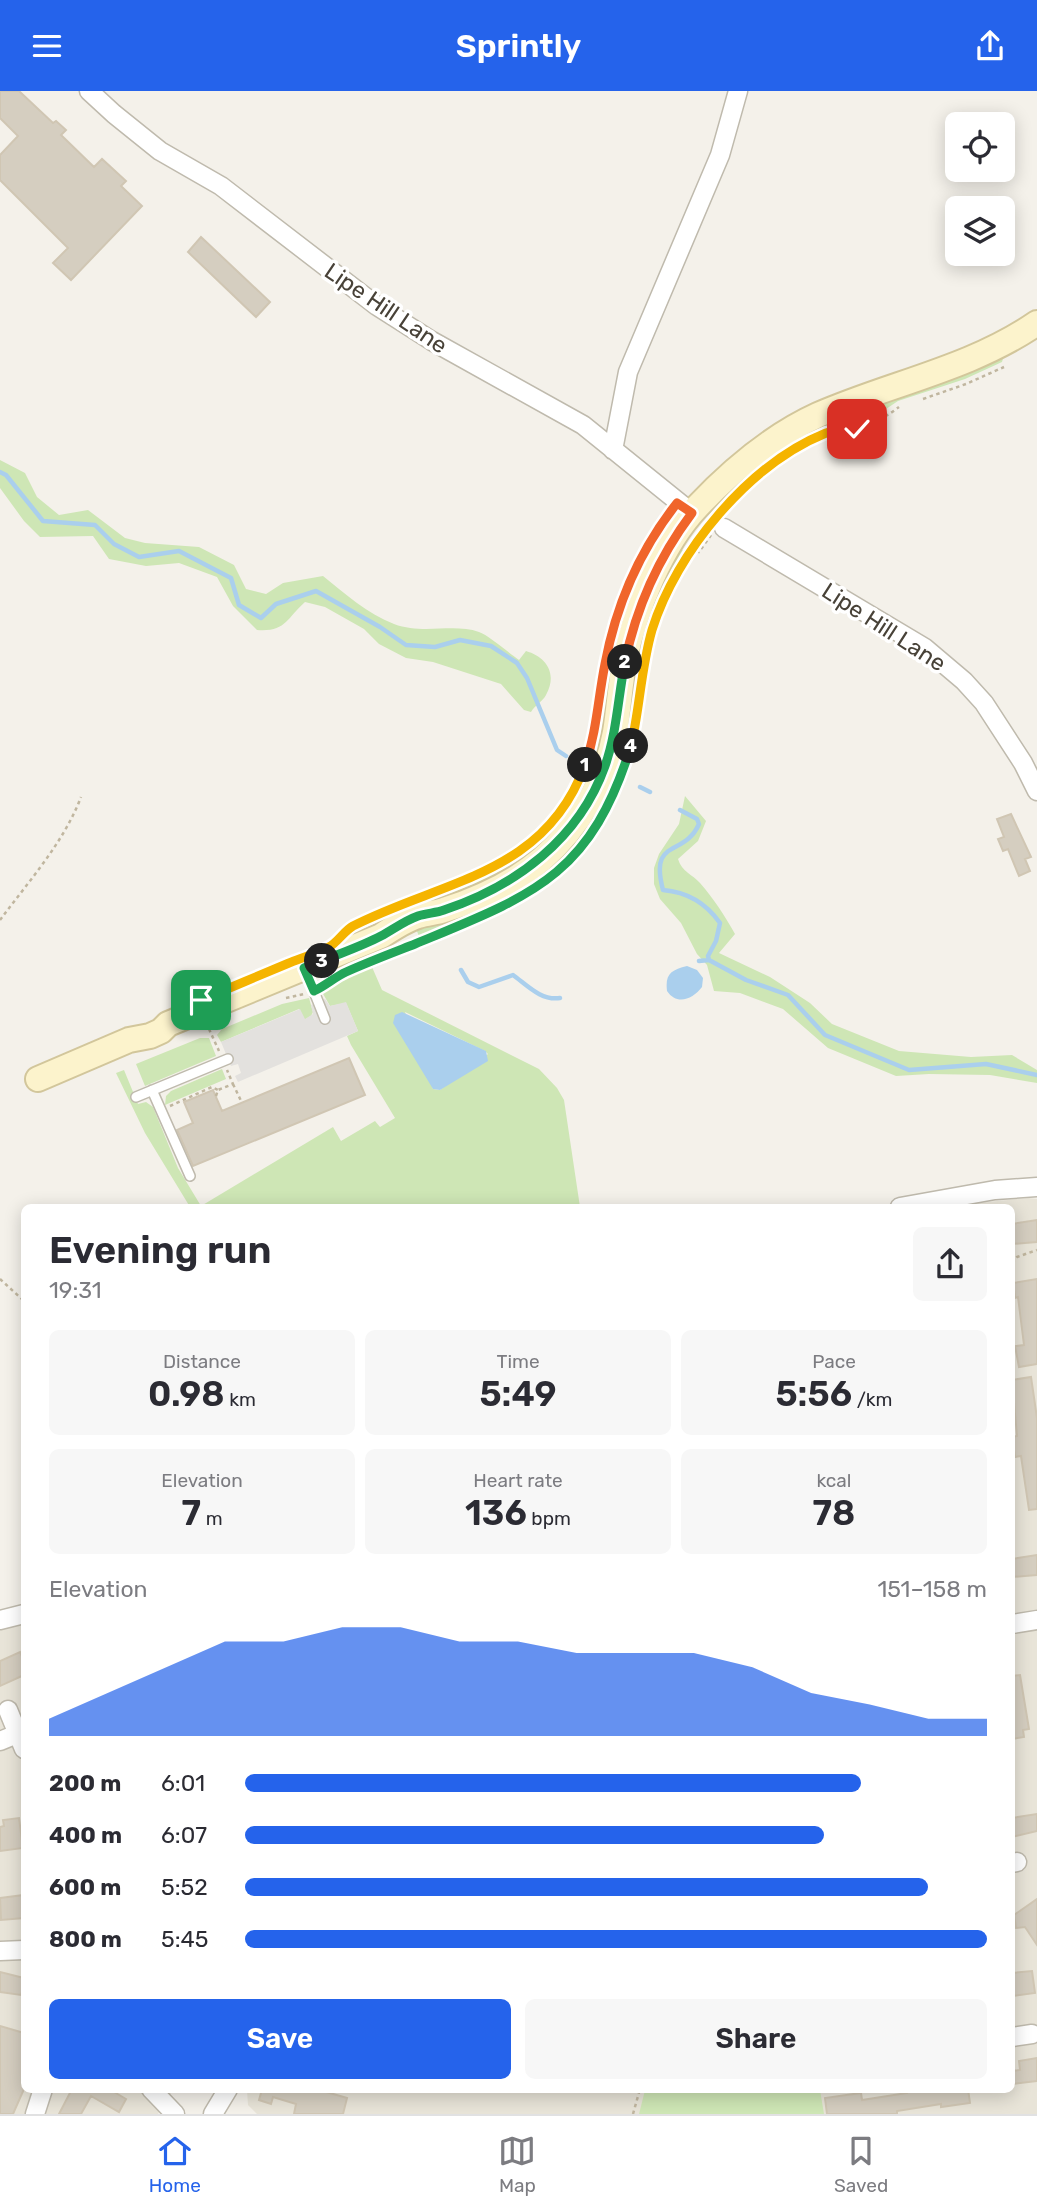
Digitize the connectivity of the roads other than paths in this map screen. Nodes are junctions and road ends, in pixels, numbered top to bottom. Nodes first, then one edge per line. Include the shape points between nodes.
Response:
1 (89, 91) edge
2 (738, 91) edge
3 (1037, 323) edge
4 (613, 450) junction
5 (692, 513) junction
6 (724, 528) road end
7 (1037, 791) edge
8 (309, 979) junction
9 (326, 1019) dead end
10 (228, 1059) dead end
11 (38, 1079) dead end
12 (152, 1090) junction
13 (136, 1097) dead end
14 (190, 1176) dead end
15 (1037, 1187) edge
16 (917, 1204) edge
17 (21, 1615) edge
18 (0, 1620) edge
19 (1036, 1622) edge
20 (1015, 1624) edge
21 (8, 1710) dead end
22 (0, 1741) edge
23 (21, 1741) edge
24 (21, 1950) edge
25 (0, 1951) edge
26 (1032, 2034) dead end
27 (1015, 2037) edge
28 (42, 2093) edge
29 (155, 2093) edge
30 (227, 2093) edge
31 (220, 2112) edge
32 (35, 2114) edge
33 (175, 2114) edge

1 - 4 street, Lipe Hill Lane via 160,151 221,186 377,306 583,425
2 - 4 street via 720,155 628,372
3 - 5 street via 980,356 844,405 783,434 743,463
4 - 5 street, Lipe Hill Lane
5 - 8 street via 659,566 638,612 610,751 591,796 564,836 543,858 503,884 399,924
6 - 7 street, Lipe Hill Lane via 925,648 984,703
8 - 9 lane
8 - 11 street via 168,1024 141,1040 129,1040
10 - 12 lane
12 - 13 lane
12 - 14 lane
15 - 16 street
17 - 18 street
19 - 20 street
21 - 23 street
22 - 23 street
24 - 25 street
26 - 27 street
28 - 32 street
29 - 33 street
30 - 31 street

